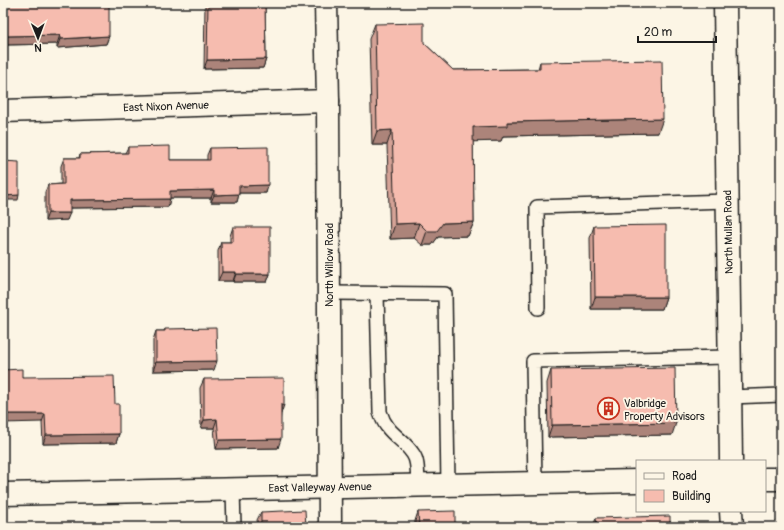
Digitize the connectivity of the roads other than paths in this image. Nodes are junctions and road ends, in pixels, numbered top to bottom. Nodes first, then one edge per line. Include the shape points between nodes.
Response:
1 (326, 3) edge
2 (725, 3) edge
3 (328, 101) junction
4 (3, 111) edge
5 (727, 201) junction
6 (329, 293) junction
7 (377, 294) junction
8 (538, 308) dead end
9 (729, 357) junction
10 (781, 395) edge
11 (730, 397) junction
12 (731, 460) edge
13 (766, 479) edge
14 (781, 479) edge
15 (636, 481) edge
16 (535, 483) junction
17 (448, 485) junction
18 (418, 486) junction
19 (331, 487) junction
20 (233, 489) junction
21 (3, 494) edge
22 (731, 512) edge
23 (234, 527) edge
24 (330, 527) edge
25 (732, 527) edge

1 - 3 street, North Willow Road
2 - 5 street, North Mullan Road
3 - 4 street, East Nixon Avenue
3 - 6 street, North Willow Road
5 - 8 lane via 537,207
5 - 9 street, North Mullan Road
6 - 7 lane
6 - 19 street, North Willow Road
7 - 17 lane via 445,294
7 - 18 lane via 380,412 383,424 413,454
9 - 11 street, North Mullan Road
9 - 16 lane via 533,361
10 - 11 lane
11 - 12 street, North Mullan Road
13 - 14 street
15 - 16 street, East Valleyway Avenue
16 - 17 street, East Valleyway Avenue
17 - 18 street, East Valleyway Avenue
18 - 19 street, East Valleyway Avenue
19 - 20 street, East Valleyway Avenue
19 - 24 street, North Willow Road
20 - 21 street, East Valleyway Avenue
20 - 23 lane
22 - 25 street

